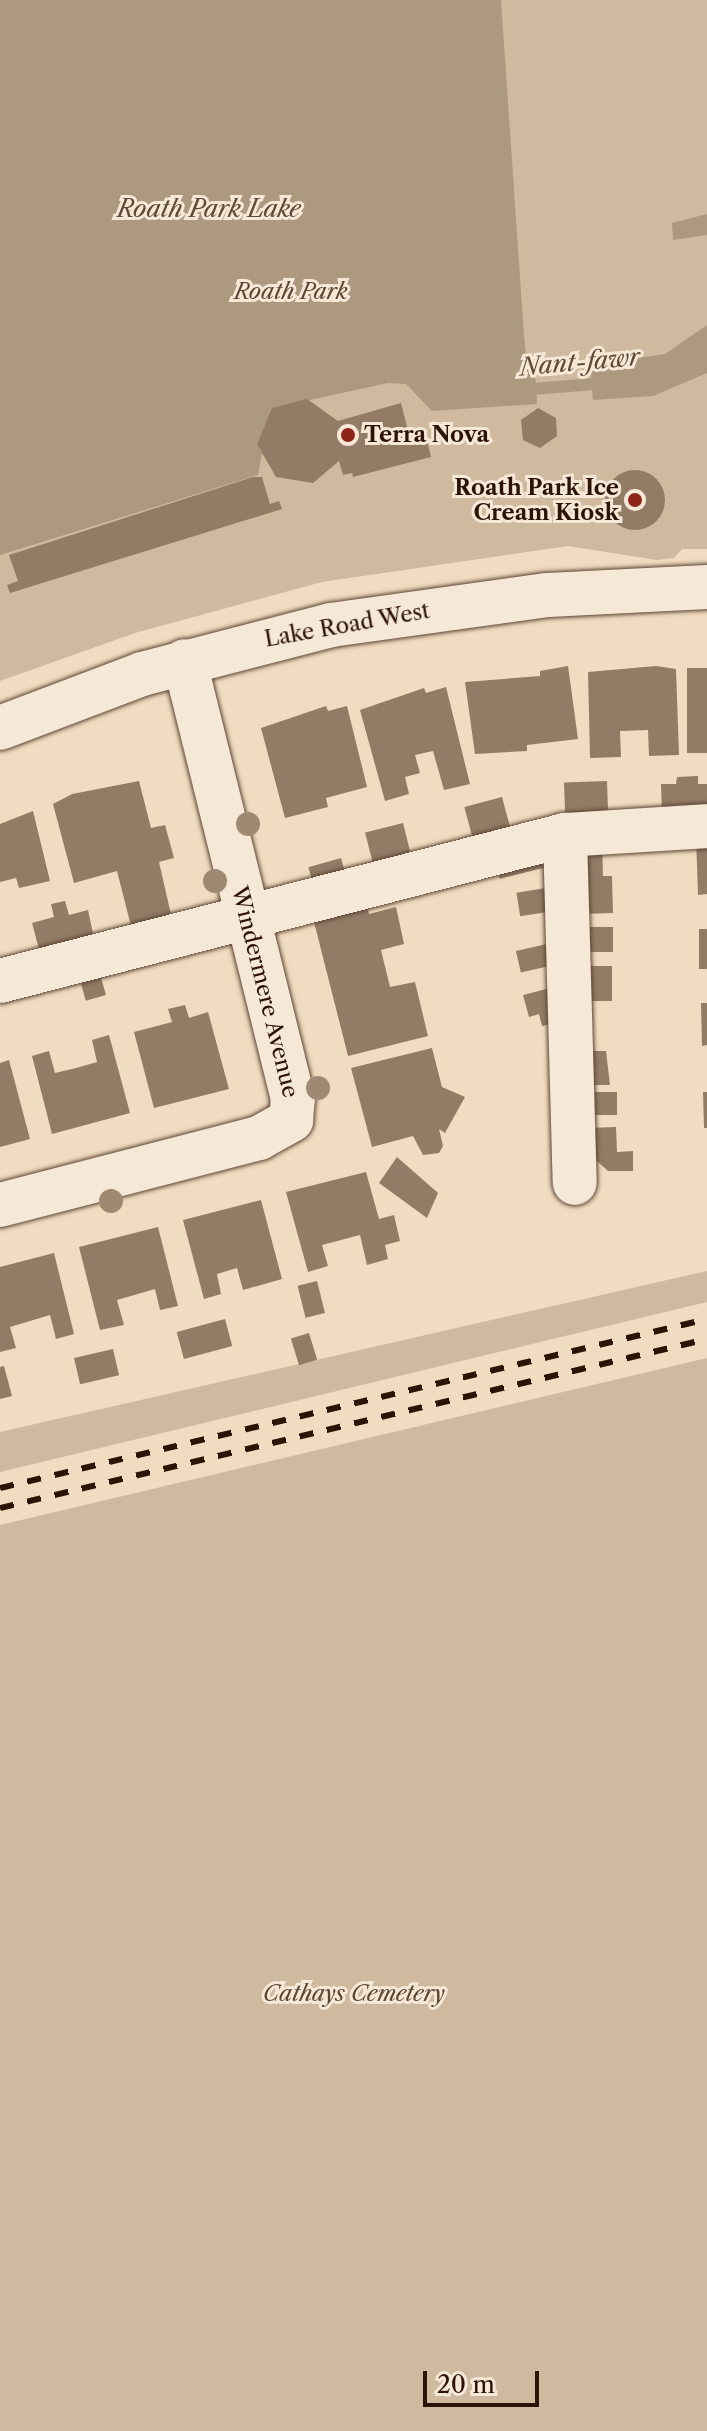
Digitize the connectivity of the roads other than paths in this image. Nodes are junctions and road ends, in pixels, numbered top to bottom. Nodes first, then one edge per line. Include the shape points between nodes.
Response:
1 (707, 587) edge
2 (185, 661) junction
3 (0, 728) edge
4 (707, 826) edge
5 (565, 835) junction
6 (246, 916) junction
7 (0, 981) edge
8 (575, 1183) dead end
9 (0, 1205) edge

1 - 2 street, Lake Road West via 548,595 388,615
2 - 3 street, Lake Road West
2 - 6 street, Windermere Avenue
4 - 5 street
5 - 6 street
5 - 8 street
6 - 7 street
6 - 9 street, Windermere Avenue via 293,1099 291,1120 283,1129

